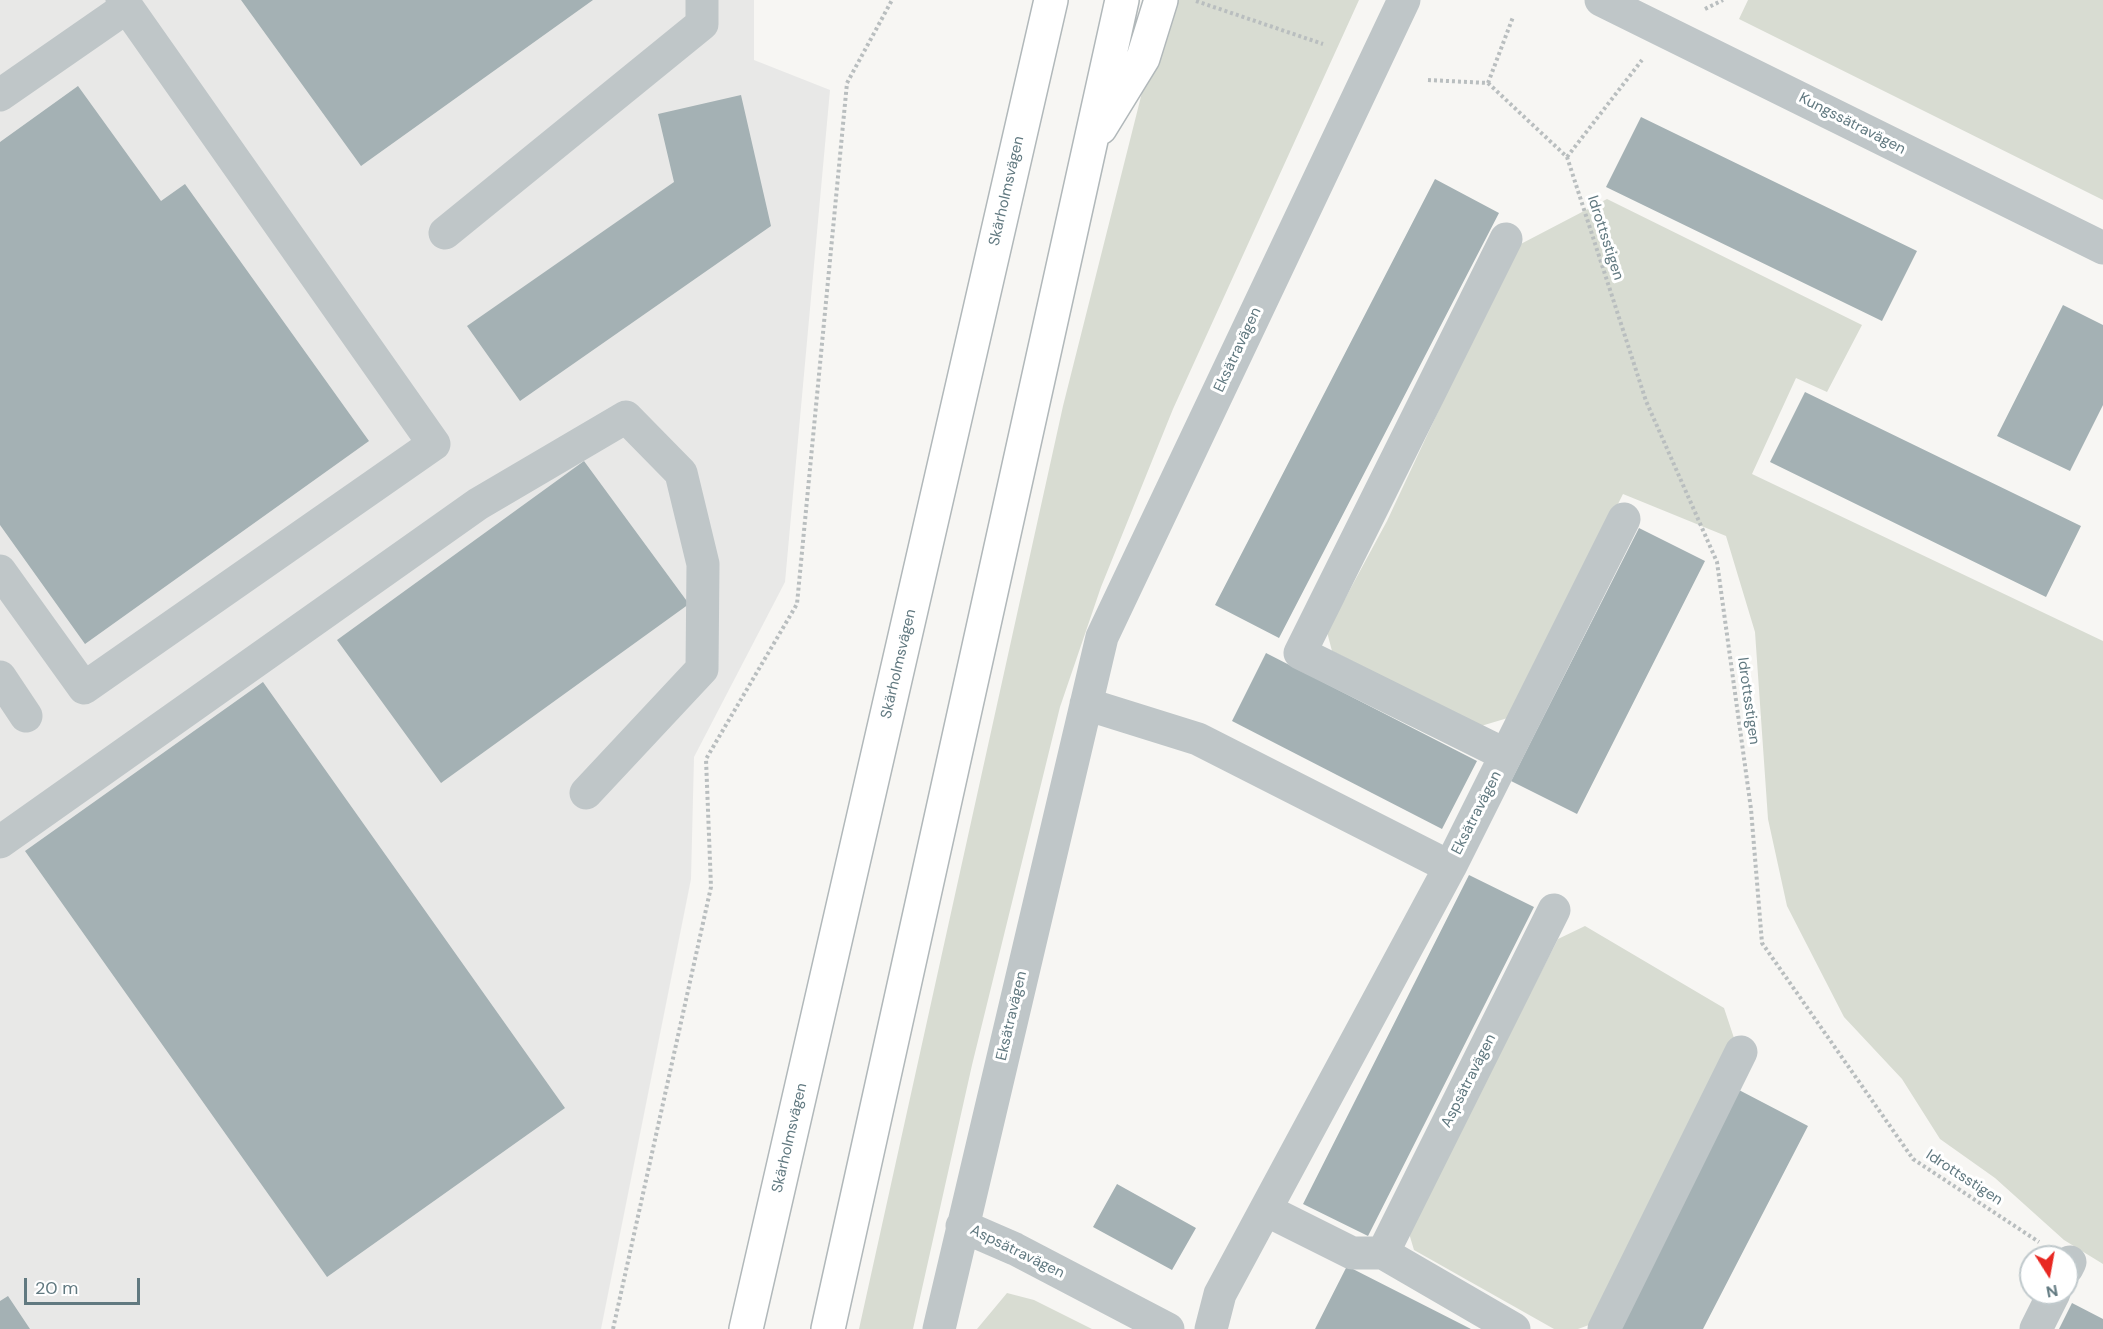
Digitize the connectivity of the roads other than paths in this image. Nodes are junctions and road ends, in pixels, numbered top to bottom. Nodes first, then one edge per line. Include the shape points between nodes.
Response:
1 (702, 0) edge
2 (1051, 0) edge
3 (1122, 0) edge
4 (1161, 0) edge
5 (1404, 0) edge
6 (1601, 0) edge
7 (125, 4) edge
8 (0, 95) edge
9 (1087, 150) junction
10 (445, 233) dead end
11 (1506, 238) dead end
12 (2103, 248) edge
13 (1624, 519) dead end
14 (0, 571) edge
15 (0, 677) edge
16 (1086, 704) junction
17 (26, 716) dead end
18 (1506, 755) junction
19 (586, 793) dead end
20 (0, 842) edge
21 (1450, 867) junction
22 (1554, 910) dead end
23 (1741, 1052) dead end
24 (1266, 1210) junction
25 (962, 1226) junction
26 (1383, 1253) junction
27 (2048, 1305) edge
28 (746, 1329) edge
29 (828, 1329) edge
30 (939, 1329) edge
31 (1168, 1329) edge
32 (1211, 1329) edge
33 (1514, 1329) edge
34 (1604, 1329) edge
35 (2036, 1329) edge

1 - 10 street via 702,24
2 - 28 main road, Skärholmsvägen
3 - 9 main road
4 - 9 main road via 1143,58
5 - 16 street, Eksätravägen via 1102,637
6 - 12 street, Kungssätravägen
7 - 8 street
7 - 14 street via 434,444 84,688
9 - 29 main road
11 - 18 street, Eksätravägen via 1300,653
13 - 18 street, Eksätravägen
15 - 17 street
16 - 21 street, Eksätravägen via 1198,739
16 - 25 street, Eksätravägen
18 - 21 street, Eksätravägen
19 - 20 street via 702,669 703,564 681,473 626,417 478,504
21 - 24 street
22 - 26 street, Aspsätravägen
23 - 34 street
24 - 26 street via 1352,1253
24 - 32 street via 1220,1294
25 - 30 street, Eksätravägen
25 - 31 street, Aspsätravägen via 1015,1249
26 - 33 street
27 - 35 street

